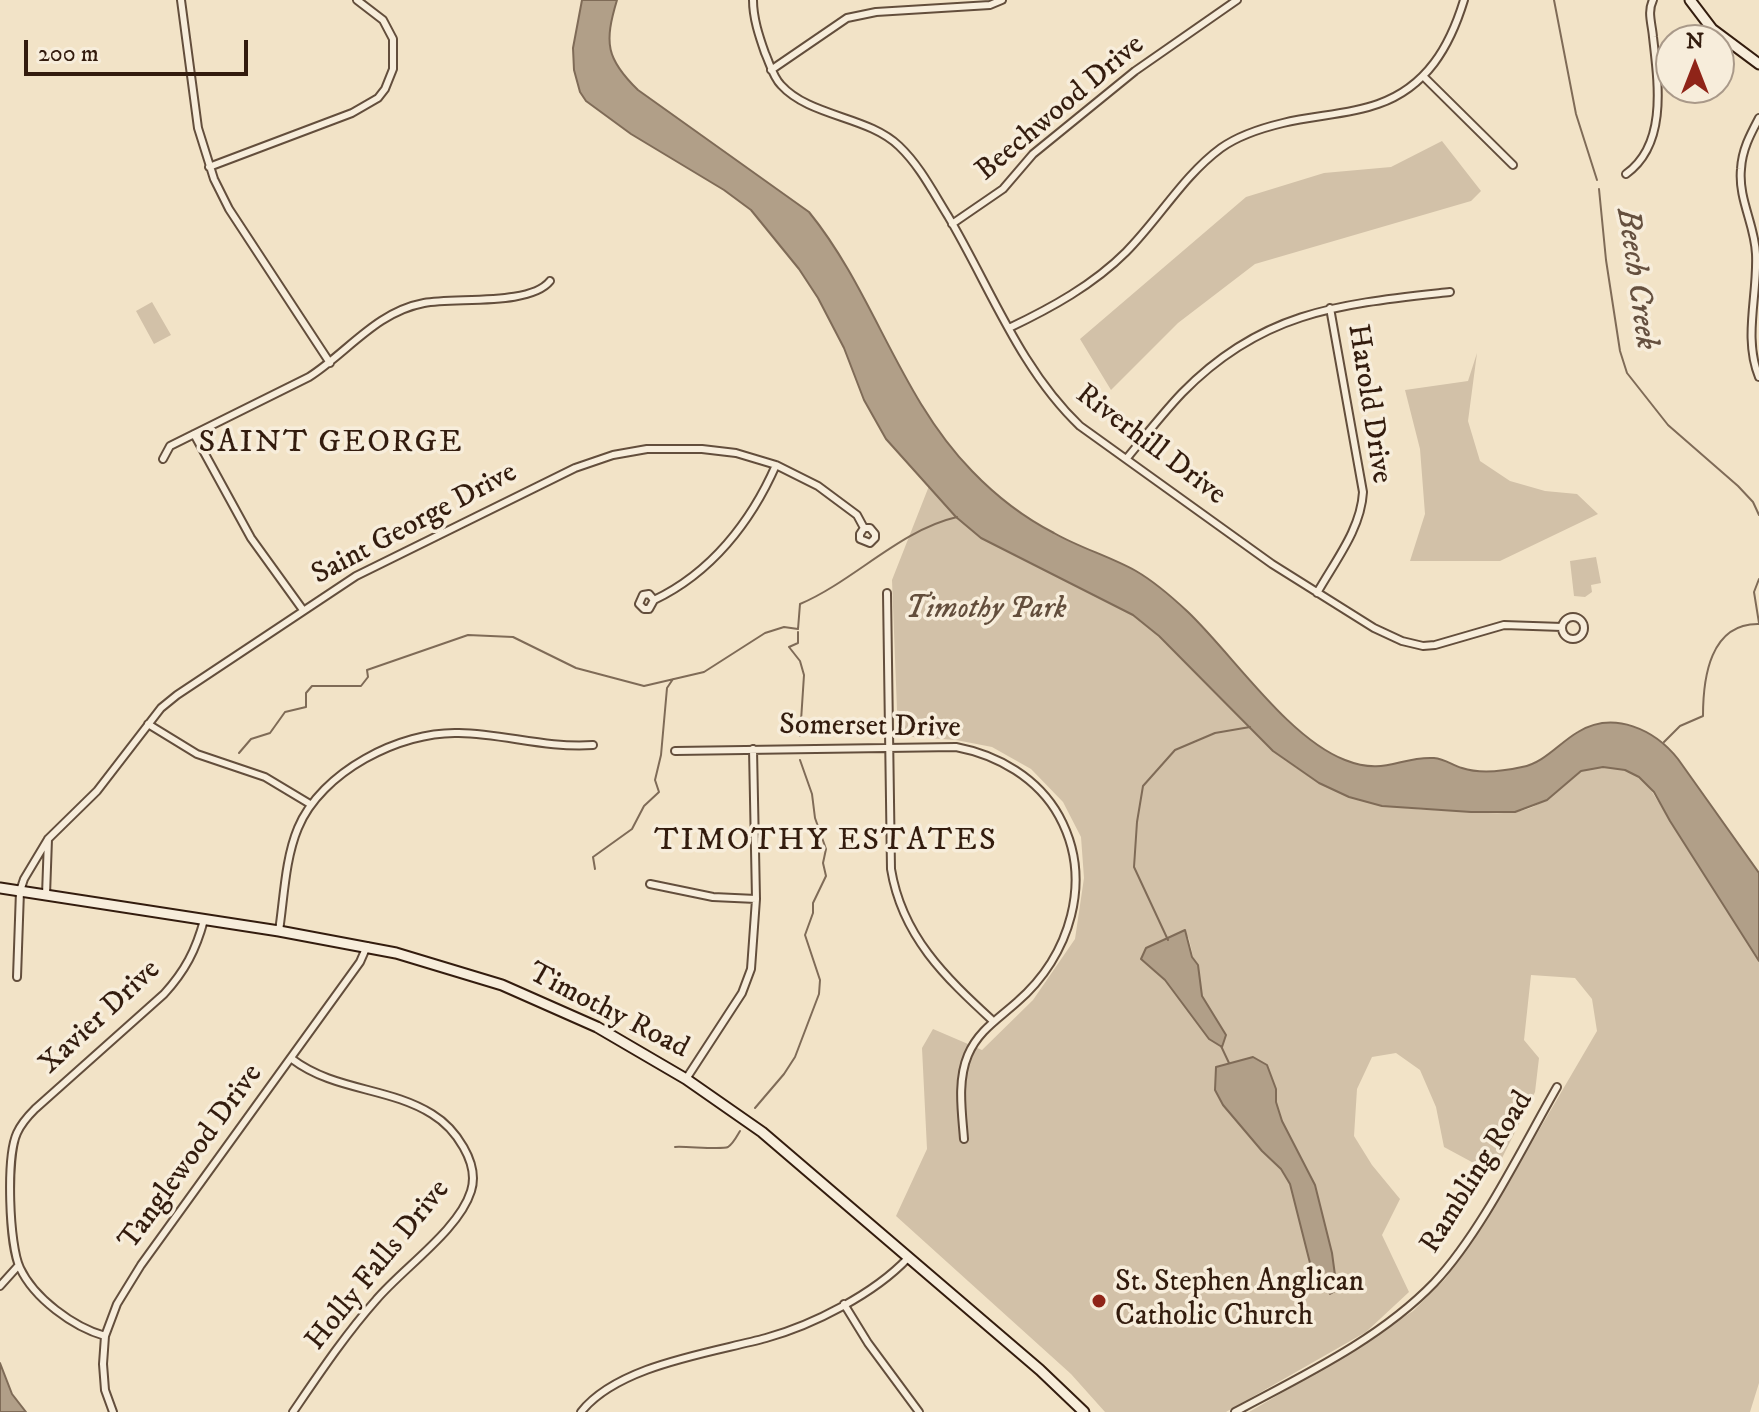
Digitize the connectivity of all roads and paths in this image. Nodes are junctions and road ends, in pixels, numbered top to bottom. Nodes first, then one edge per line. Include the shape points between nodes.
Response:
1 (181, 0) edge
2 (357, 0) edge
3 (753, 0) edge
4 (917, 0) edge
5 (1002, 0) edge
6 (1237, 0) edge
7 (1464, 0) edge
8 (1653, 0) edge
9 (1690, 0) edge
10 (916, 9) junction
11 (1759, 64) edge
12 (771, 70) junction
13 (1423, 76) junction
14 (1759, 118) edge
15 (1513, 165) dead end
16 (209, 167) junction
17 (1626, 174) dead end
18 (952, 224) junction
19 (550, 281) dead end
20 (1450, 292) dead end
21 (1330, 308) junction
22 (1009, 328) junction
23 (330, 363) junction
24 (1759, 377) edge
25 (194, 434) junction
26 (1127, 458) junction
27 (163, 459) dead end
28 (776, 465) junction
29 (864, 528) dead end
30 (887, 593) dead end
31 (1317, 593) junction
32 (654, 600) dead end
33 (303, 610) junction
34 (1562, 627) dead end
35 (148, 724) junction
36 (593, 745) dead end
37 (889, 747) junction
38 (753, 749) junction
39 (675, 751) dead end
40 (310, 804) junction
41 (48, 839) junction
42 (650, 884) dead end
43 (0, 888) edge
44 (20, 891) junction
45 (46, 895) junction
46 (756, 899) junction
47 (204, 920) junction
48 (279, 931) junction
49 (367, 946) junction
50 (17, 977) dead end
51 (993, 1021) junction
52 (292, 1059) junction
53 (686, 1079) junction
54 (1557, 1087) dead end
55 (964, 1139) dead end
56 (908, 1258) junction
57 (18, 1266) junction
58 (0, 1286) edge
59 (844, 1304) junction
60 (105, 1336) junction
61 (113, 1412) edge
62 (293, 1412) edge
63 (581, 1412) edge
64 (919, 1412) edge
65 (1084, 1412) edge
66 (1235, 1412) edge

1 - 16 street via 198,128
2 - 16 street via 383,20 393,39 393,69 378,98 352,113
3 - 12 street, Riverhill Drive
4 - 10 street
5 - 10 street
6 - 18 street, Beechwood Drive via 1102,97 1033,154 1003,189
7 - 13 street via 1440,59
8 - 17 street via 1655,120 1646,154
9 - 11 main road via 1712,29
10 - 12 street via 847,18
12 - 18 street, Riverhill Drive via 792,94 898,145 922,173
13 - 15 street
13 - 22 street via 1380,104 1262,128 1222,147 1102,273 1053,307
14 - 24 street via 1746,142 1740,172 1756,253 1753,351
16 - 23 street via 229,209
18 - 22 street, Riverhill Drive
19 - 23 street via 525,296 407,308 365,331
20 - 21 street
21 - 26 street via 1274,326 1214,364
21 - 31 street, Harold Drive via 1363,492 1358,520
22 - 26 street, Riverhill Drive via 1056,403
23 - 25 street
25 - 27 street via 170,446
25 - 33 street via 246,530
26 - 31 street, Riverhill Drive
28 - 29 street, Saint George Drive via 834,497 857,515
28 - 32 street via 742,527 684,584
28 - 33 street, Saint George Drive via 719,450 647,449 613,455 555,477 401,552
30 - 37 street
31 - 34 street, Riverhill Drive via 1374,628 1423,646 1504,625
33 - 35 street, Saint George Drive via 177,695
35 - 40 street via 197,754 265,777
35 - 41 street, Saint George Drive via 97,791
36 - 40 street via 552,746 459,733 416,738 360,762
37 - 38 street, Somerset Drive
37 - 51 street via 891,869 901,912 946,976
37 - 51 street, Somerset Drive via 956,747 992,757 1044,794 1066,831 1076,876 1068,930 1026,994
38 - 39 street, Somerset Drive
38 - 46 street
40 - 48 street via 293,844
41 - 44 street, Saint George Drive
41 - 45 street
42 - 46 street via 713,897
43 - 44 main road, Timothy Road
44 - 45 main road, Timothy Road
44 - 50 street
45 - 47 main road, Timothy Road
46 - 53 street via 748,981
47 - 48 main road, Timothy Road
47 - 57 street, Xavier Drive via 191,960 173,984 35,1109 17,1133 11,1182
48 - 49 main road, Timothy Road
49 - 52 street, Tanglewood Drive
49 - 53 main road, Timothy Road via 523,994 597,1027
51 - 55 street, Somerset Drive via 976,1040 963,1069
52 - 60 street, Tanglewood Drive via 141,1265
52 - 62 street, Holly Falls Drive via 315,1075 433,1114 458,1140 473,1181 455,1218 374,1301
53 - 56 main road, Timothy Road via 800,1163
54 - 66 street, Rambling Road via 1482,1216 1435,1281 1366,1338
56 - 59 street
56 - 65 main road, Timothy Road
57 - 58 street
57 - 60 street via 35,1290 63,1314
59 - 63 street via 782,1333 648,1370 600,1395
59 - 64 street
60 - 61 street, Tanglewood Drive via 103,1378

